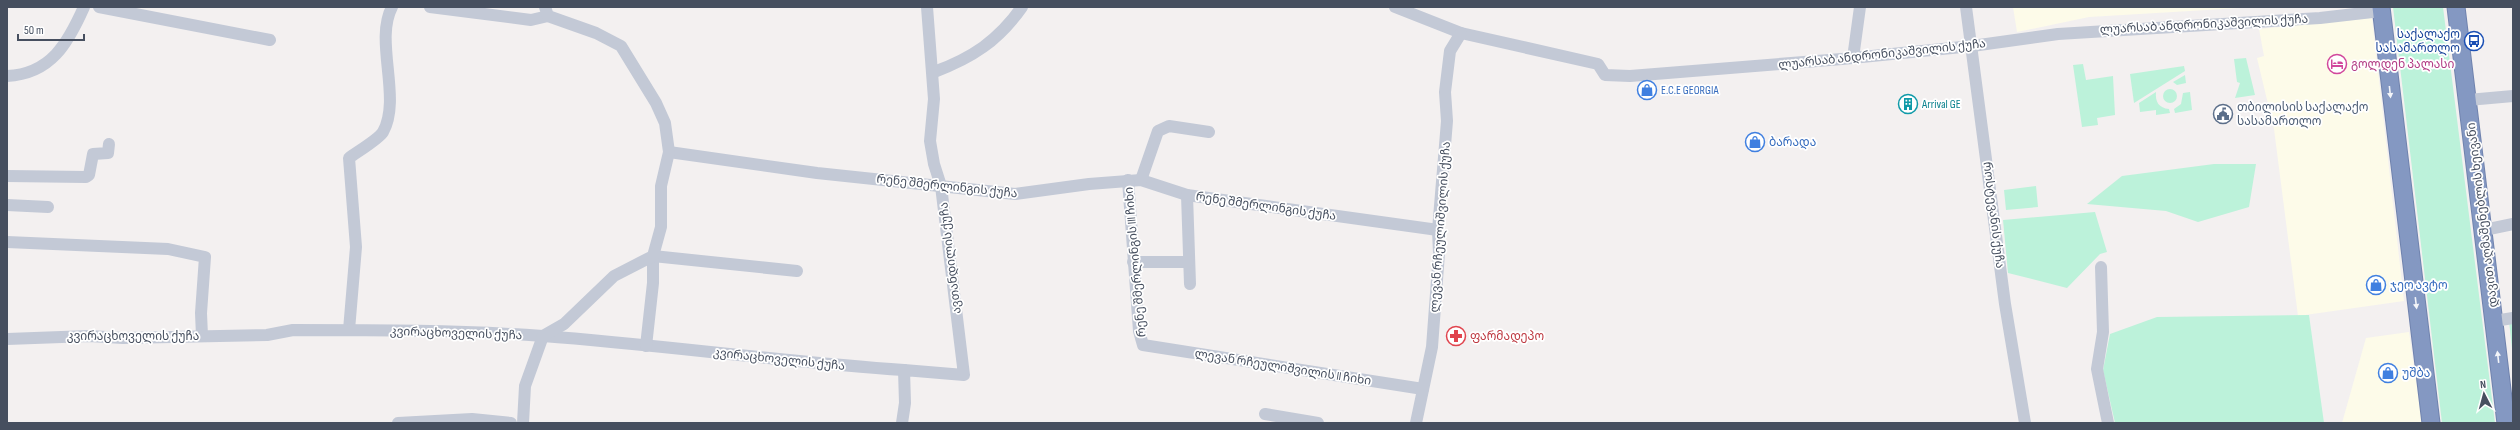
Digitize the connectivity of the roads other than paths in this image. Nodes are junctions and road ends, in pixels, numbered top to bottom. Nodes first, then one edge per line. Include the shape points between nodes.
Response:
1 (84, 7) edge
2 (99, 7) edge
3 (392, 7) edge
4 (430, 7) edge
5 (927, 7) edge
6 (1022, 7) edge
7 (1396, 7) edge
8 (1860, 7) edge
9 (1966, 7) edge
10 (2456, 7) edge
11 (2381, 9) edge
12 (547, 11) edge
13 (1461, 33) junction
14 (270, 40) dead end
15 (1972, 46) junction
16 (1853, 58) junction
17 (934, 72) junction
18 (7, 76) edge
19 (2513, 96) edge
20 (2468, 100) junction
21 (1209, 132) dead end
22 (109, 144) dead end
23 (668, 152) junction
24 (7, 176) edge
25 (1128, 180) junction
26 (1141, 180) junction
27 (941, 186) junction
28 (1187, 195) junction
29 (7, 205) edge
30 (48, 207) dead end
31 (2513, 224) edge
32 (1438, 230) junction
33 (2484, 230) junction
34 (7, 242) edge
35 (653, 256) junction
36 (1133, 262) junction
37 (1188, 262) junction
38 (2101, 267) dead end
39 (797, 271) dead end
40 (1190, 284) dead end
41 (2513, 318) edge
42 (2494, 321) junction
43 (349, 330) junction
44 (202, 336) junction
45 (543, 336) junction
46 (7, 339) edge
47 (1143, 345) joint
48 (646, 346) junction
49 (904, 370) junction
50 (1423, 389) junction
51 (1265, 414) dead end
52 (398, 423) edge
53 (511, 423) edge
54 (522, 423) edge
55 (902, 423) edge
56 (1318, 423) edge
57 (1416, 423) edge
58 (2025, 423) edge
59 (2108, 423) edge
60 (2431, 423) edge
61 (2506, 423) edge

1 - 18 street via 75,28 58,52 41,68 33,72
2 - 14 street
3 - 43 street via 387,34 390,100 388,120 383,133 350,158 356,247
4 - 12 street via 524,20
5 - 17 street, ავთანდილის ქუჩა
6 - 17 street via 997,37 964,61
7 - 13 street, ლუარსაბ ანდრონიკაშვილის ქუჩა
8 - 16 street
9 - 15 street, როსტევანის ქუჩა
10 - 20 highway, დავით აღმაშენებლის ხეივანი
11 - 15 street, ლუარსაბ ანდრონიკაშვილის ქუჩა via 2320,18 2066,33
11 -> 60 highway
12 - 23 street via 621,46 656,103 665,124
13 - 16 street, ლუარსაბ ანდრონიკაშვილის ქუჩა via 1598,64 1605,75 1677,73
13 - 32 street, ლევან რჩეულიშვილის ქუჩა via 1450,51
15 - 16 street, ლუარსაბ ანდრონიკაშვილის ქუჩა
15 - 58 street, როსტევანის ქუჩა via 2005,304
17 - 27 street, ავთანდილის ქუჩა via 930,141
19 - 20 street
20 - 33 highway, დავით აღმაშენებლის ხეივანი
21 - 26 street via 1169,126 1158,131
22 - 24 street via 108,153 93,154 89,175 86,177
23 - 27 street, რენე შმერლინგის ქუჩა via 817,173
23 - 35 street via 661,186 661,227
25 - 26 street, რენე შმერლინგის ქუჩა
25 - 27 street, რენე შმერლინგის ქუჩა via 1015,194
25 - 36 street, რენე შმერლინგის III ჩიხი
26 - 28 street, რენე შმერლინგის ქუჩა
27 - 49 street, ავთანდილის ქუჩა via 964,375
28 - 32 street, რენე შმერლინგის ქუჩა
28 - 37 street
29 - 30 street
31 - 33 street
32 - 50 street, ლევან რჩეულიშვილის ქუჩა via 1439,253 1432,346
33 - 42 highway, დავით აღმაშენებლის ხეივანი
34 - 44 street via 168,248 205,257
35 - 39 street
35 - 45 street via 614,276 564,324
35 - 48 street via 653,284
36 - 37 street
36 - 47 street, რენე შმერლინგის III ჩიხი via 1139,331
37 - 40 street
38 - 59 street via 2103,332 2097,369
41 - 42 street
61 -> 42 highway, დავით აღმაშენებლის ხეივანი
43 - 44 street, კვირაცხოველის ქუჩა via 293,330 267,335
43 - 45 street, კვირაცხოველის ქუჩა
44 - 46 street, კვირაცხოველის ქუჩა
45 - 48 street, კვირაცხოველის ქუჩა
45 - 54 street via 525,386
47 - 50 street, ლევან რჩეულიშვილის II ჩიხი
48 - 49 street, კვირაცხოველის ქუჩა via 810,364
49 - 55 street via 906,403
50 - 57 street, ლევან რჩეულიშვილის ქუჩა
51 - 56 street
52 - 53 street via 472,419

